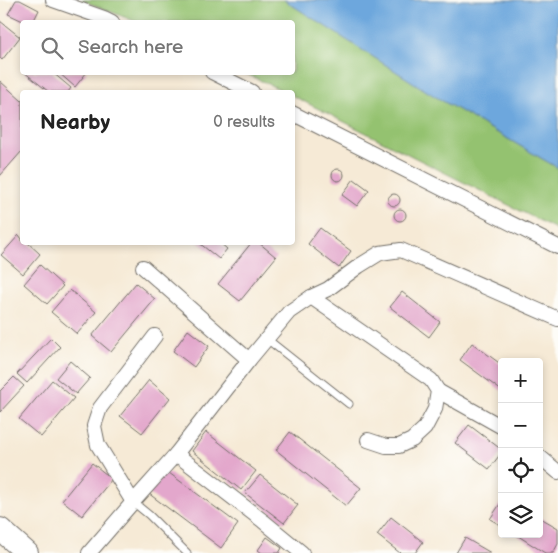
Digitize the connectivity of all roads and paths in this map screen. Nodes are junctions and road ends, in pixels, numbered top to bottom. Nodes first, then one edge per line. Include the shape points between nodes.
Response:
1 (53, 0) edge
2 (107, 20) edge
3 (218, 75) edge
4 (248, 90) edge
5 (295, 114) edge
6 (558, 246) edge
7 (143, 267) dead end
8 (311, 297) junction
9 (558, 319) edge
10 (154, 336) dead end
11 (267, 339) junction
12 (249, 360) junction
13 (438, 391) junction
14 (349, 404) dead end
15 (498, 426) edge
16 (368, 440) dead end
17 (176, 454) junction
18 (543, 459) edge
19 (558, 472) edge
20 (132, 502) junction
21 (0, 528) edge
22 (27, 553) edge
23 (90, 553) edge
24 (186, 553) edge
25 (302, 553) edge

1 - 2 street
3 - 4 street
5 - 6 street
7 - 12 street
8 - 9 street via 380,253 401,250
8 - 11 street via 289,312
8 - 13 street via 431,380
10 - 20 street via 100,408 94,426 98,445
11 - 12 street
11 - 14 lane
12 - 17 street
13 - 15 street
13 - 16 street via 429,422 412,440 399,446
17 - 20 street
17 - 25 street
18 - 19 street
20 - 23 street
20 - 24 lane via 150,515
21 - 22 main road

